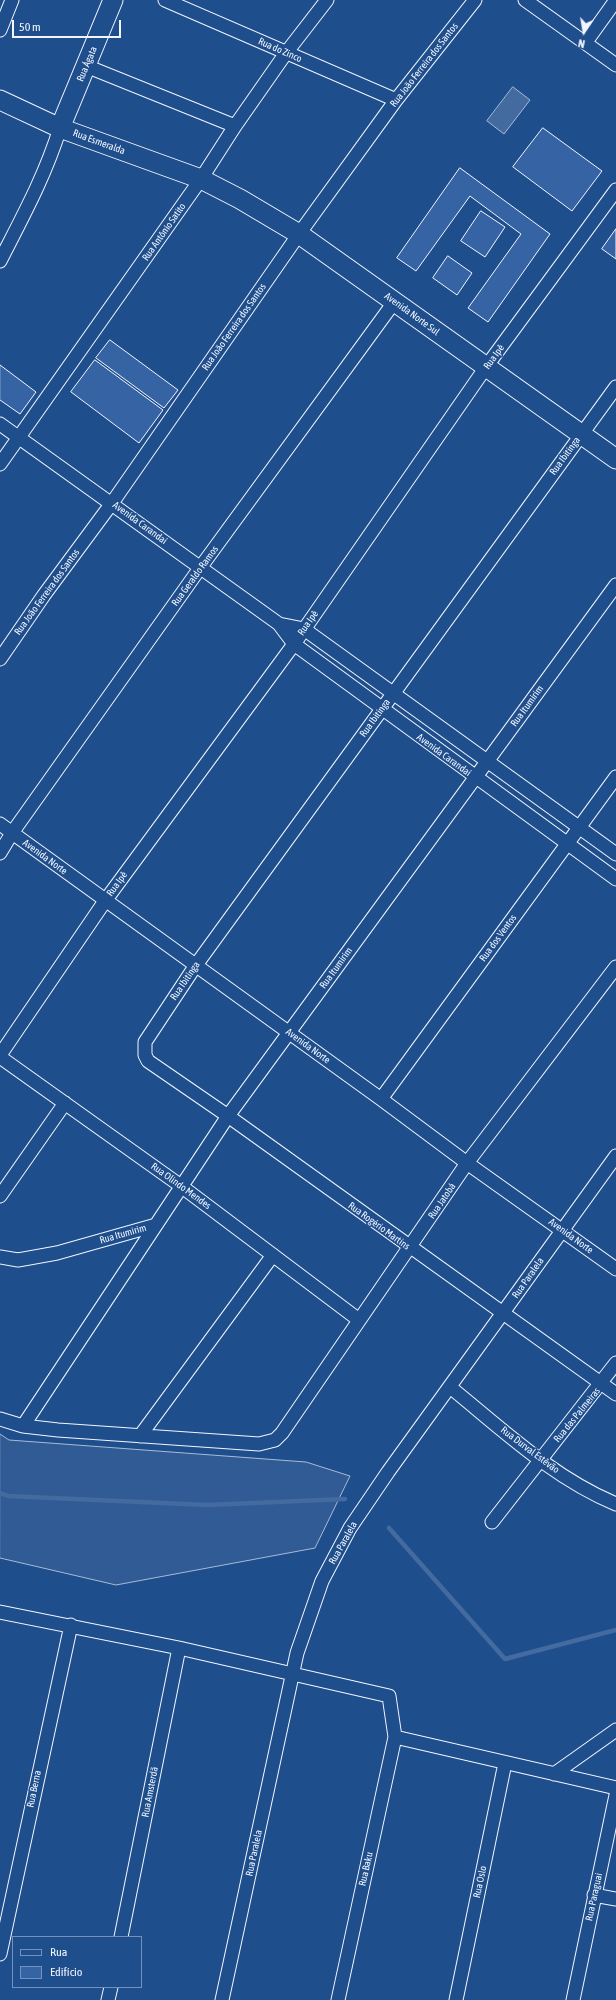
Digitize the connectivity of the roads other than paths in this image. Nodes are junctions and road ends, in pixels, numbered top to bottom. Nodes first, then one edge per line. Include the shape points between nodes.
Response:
1 (12, 0) edge
2 (113, 0) edge
3 (165, 0) edge
4 (327, 0) edge
5 (475, 0) edge
6 (525, 0) edge
7 (616, 0) edge
8 (184, 3) edge
9 (0, 30) edge
10 (586, 42) junction
11 (286, 53) junction
12 (616, 65) edge
13 (86, 66) junction
14 (0, 100) edge
15 (396, 100) junction
16 (234, 126) junction
17 (60, 128) junction
18 (201, 179) junction
19 (616, 190) edge
20 (299, 234) junction
21 (0, 261) edge
22 (396, 301) junction
23 (486, 367) junction
24 (616, 387) edge
25 (0, 424) edge
26 (581, 433) junction
27 (19, 438) junction
28 (616, 459) edge
29 (0, 464) edge
30 (112, 503) junction
31 (200, 568) junction
32 (616, 585) edge
33 (280, 624) junction
34 (304, 629) junction
35 (294, 644) junction
36 (0, 659) edge
37 (392, 694) junction
38 (382, 709) junction
39 (487, 760) junction
40 (475, 777) junction
41 (616, 777) edge
42 (0, 824) edge
43 (579, 827) junction
44 (12, 833) junction
45 (568, 843) junction
46 (0, 853) edge
47 (616, 854) edge
48 (616, 879) edge
49 (105, 901) junction
50 (196, 965) junction
51 (616, 967) edge
52 (289, 1033) junction
53 (145, 1055) joint
54 (0, 1056) edge
55 (381, 1099) junction
56 (65, 1103) junction
57 (228, 1116) junction
58 (616, 1156) edge
59 (467, 1163) junction
60 (181, 1186) junction
61 (0, 1196) edge
62 (156, 1225) junction
63 (562, 1229) junction
64 (410, 1248) junction
65 (273, 1256) junction
66 (0, 1257) edge
67 (616, 1269) edge
68 (502, 1314) junction
69 (359, 1320) junction
70 (616, 1363) edge
71 (602, 1384) junction
72 (450, 1387) junction
73 (616, 1394) edge
74 (0, 1418) edge
75 (23, 1426) junction
76 (140, 1436) junction
77 (540, 1460) junction
78 (616, 1504) edge
79 (492, 1522) dead end
80 (0, 1612) edge
81 (71, 1625) junction
82 (179, 1648) junction
83 (292, 1673) junction
84 (616, 1730) edge
85 (395, 1737) junction
86 (505, 1763) junction
87 (554, 1774) junction
88 (616, 1788) edge
89 (616, 1795) edge
90 (594, 1895) junction
91 (616, 1899) edge
92 (121, 1936) edge
93 (0, 1954) edge
94 (111, 1988) edge
95 (108, 2000) edge
96 (222, 2000) edge
97 (338, 2000) edge
98 (456, 2000) edge
99 (573, 2000) edge

1 - 9 street
2 - 13 street, Rua Ágata
3 - 8 street, Rua do Zinco
4 - 11 street, Rua Antônio Satito
5 - 15 street, Rua João Ferreira dos Santos
6 - 10 street
7 - 10 street
8 - 11 street, Rua do Zinco
10 - 12 street
11 - 15 street, Rua do Zinco
11 - 16 street, Rua Antônio Satito
13 - 16 street
13 - 17 street, Rua Ágata
14 - 17 street, Rua Esmeralda
15 - 20 street, Rua João Ferreira dos Santos
16 - 18 street, Rua Antônio Satito
17 - 18 street, Rua Esmeralda
17 - 21 street via 40,184
18 - 20 street, Avenida Norte Sul
18 - 27 street, Rua Antônio Satito
19 - 23 street, Rua Ipê
20 - 22 street, Avenida Norte Sul
20 - 30 street, Rua João Ferreira dos Santos
22 - 23 street, Avenida Norte Sul
22 - 31 street, Rua Geraldo Ramos
23 - 26 street, Avenida Norte Sul
23 - 34 street, Rua Ipê
24 - 26 street, Rua Ibitinga
25 - 27 street, Avenida Carandaí
26 - 28 street, Avenida Norte Sul
26 - 37 street, Rua Ibitinga
27 - 29 street, Rua Antônio Satito
27 - 30 street, Avenida Carandaí
30 - 31 street, Avenida Carandaí
30 - 36 street, Rua João Ferreira dos Santos
31 - 33 street, Avenida Carandaí
31 - 44 street, Rua Geraldo Ramos
32 - 39 street, Rua Itumirim
33 - 34 street, Avenida Carandaí
33 - 35 street, Avenida Carandaí
34 - 35 street, Rua Ipê
34 - 37 street, Avenida Carandaí
35 - 38 street, Avenida Carandaí
35 - 49 street, Rua Ipê
37 - 38 street, Rua Ibitinga
37 - 39 street, Avenida Carandaí
38 - 40 street, Avenida Carandaí
38 - 50 street, Rua Ibitinga
39 - 40 street, Rua Itumirim
39 - 43 street, Avenida Carandaí
40 - 45 street, Avenida Carandaí
40 - 52 street, Rua Itumirim
41 - 43 street, Rua dos Ventos
42 - 44 street, Avenida Norte
43 - 45 street, Rua dos Ventos
43 - 47 street, Avenida Carandaí
44 - 46 street, Rua Geraldo Ramos
44 - 49 street, Avenida Norte
45 - 48 street, Avenida Carandaí
45 - 55 street, Rua dos Ventos
49 - 50 street, Avenida Norte
49 - 54 street, Rua Ipê
50 - 52 street, Avenida Norte
50 - 53 street, Rua Ibitinga via 146,1042
51 - 59 street, Rua Jatobá
52 - 55 street, Avenida Norte
52 - 57 street, Rua Itumirim
53 - 57 street, Rua Rogério Martins via 148,1061
54 - 56 street, Rua Olindo Mendes
55 - 59 street, Avenida Norte
56 - 60 street, Rua Olindo Mendes
56 - 61 street
57 - 60 street, Rua Itumirim
57 - 64 street, Rua Rogério Martins
58 - 63 street, Rua Paralela
59 - 63 street, Avenida Norte
59 - 64 street, Rua Jatobá
60 - 62 street, Rua Itumirim
60 - 65 street, Rua Olindo Mendes
62 - 66 street, Rua Itumirim via 57,1253 18,1260
62 - 75 street
63 - 67 street, Avenida Norte
63 - 68 street, Rua Paralela
64 - 68 street, Rua Rogério Martins
64 - 69 street, Rua Jatobá
65 - 69 street, Rua Olindo Mendes
65 - 76 street
68 - 71 street, Rua Rogério Martins
68 - 72 street, Rua Paralela
69 - 76 street, Rua Jatobá via 275,1440 259,1444
70 - 71 street, Rua das Palmeiras
71 - 73 street, Rua Rogério Martins
71 - 77 street, Rua das Palmeiras
72 - 77 street, Rua Durval Estêvão
72 - 83 street, Rua Paralela via 350,1528 322,1581
74 - 75 street
75 - 76 street
77 - 78 street, Rua Durval Estêvão via 592,1494
77 - 79 street, Rua das Palmeiras
80 - 81 street
81 - 82 street
81 - 93 street, Rua Berna
82 - 83 street
82 - 92 street, Rua Amsterdã
83 - 85 street via 389,1696
83 - 96 street, Rua Paralela
84 - 87 street
85 - 86 street
85 - 97 street, Rua Baku
86 - 87 street
86 - 98 street, Rua Oslo
87 - 88 street
89 - 90 street, Rua Paraguai
90 - 91 street
90 - 99 street, Rua Paraguai
94 - 95 street

